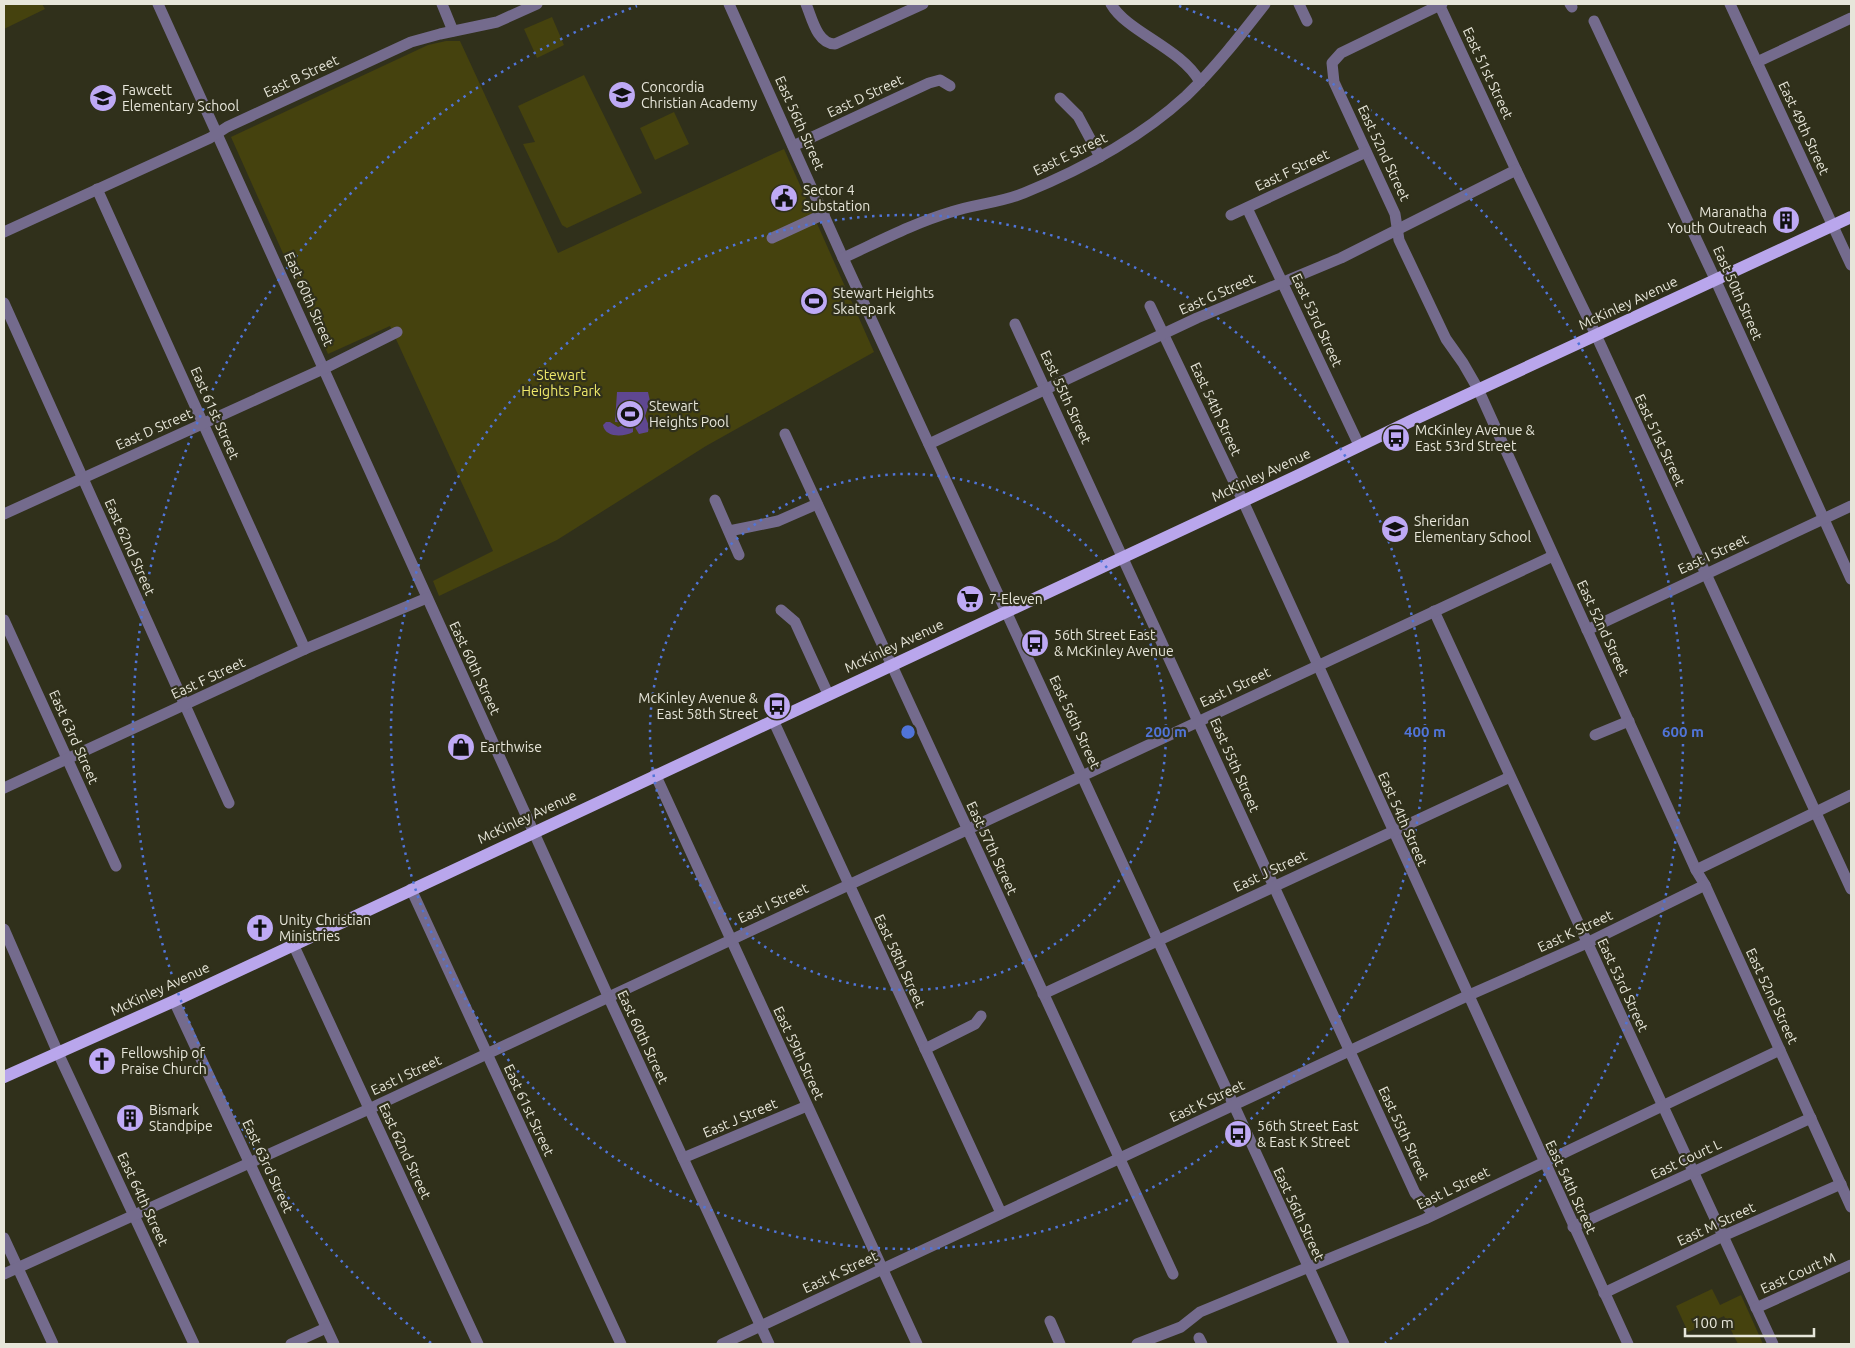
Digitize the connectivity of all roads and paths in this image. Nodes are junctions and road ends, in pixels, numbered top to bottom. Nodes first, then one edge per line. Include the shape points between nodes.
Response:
1 (158, 4) edge
2 (442, 4) edge
3 (537, 4) edge
4 (729, 4) edge
5 (806, 4) edge
6 (923, 4) edge
7 (1111, 4) edge
8 (1265, 4) edge
9 (1299, 4) edge
10 (1440, 4) edge
11 (1730, 4) edge
12 (1851, 18) edge
13 (1307, 20) dead end
14 (1594, 20) dead end
15 (453, 31) junction
16 (1757, 62) junction
17 (1200, 82) junction
18 (950, 86) dead end
19 (1060, 98) dead end
20 (217, 133) junction
21 (794, 146) junction
22 (1366, 152) junction
23 (1100, 157) junction
24 (1516, 170) junction
25 (97, 189) junction
26 (1247, 208) junction
27 (824, 214) junction
28 (1231, 215) dead end
29 (1851, 216) edge
30 (1833, 225) junction
31 (1398, 230) junction
32 (4, 232) edge
33 (772, 238) dead end
34 (843, 258) junction
35 (1851, 265) edge
36 (1715, 279) junction
37 (1282, 281) junction
38 (4, 303) edge
39 (1150, 306) dead end
40 (1015, 324) dead end
41 (397, 332) dead end
42 (1164, 335) junction
43 (1596, 335) junction
44 (323, 369) junction
45 (1047, 390) junction
46 (1478, 390) junction
47 (203, 424) junction
48 (785, 434) dead end
49 (929, 444) junction
50 (1359, 445) junction
51 (82, 477) junction
52 (715, 500) dead end
53 (1243, 501) junction
54 (817, 504) junction
55 (1851, 506) edge
56 (4, 514) edge
57 (1823, 519) junction
58 (729, 531) junction
59 (739, 556) dead end
60 (1553, 556) junction
61 (1122, 557) junction
62 (1705, 574) junction
63 (1851, 579) edge
64 (427, 598) junction
65 (781, 610) dead end
66 (1006, 610) junction
67 (1434, 611) junction
68 (4, 620) edge
69 (1587, 630) junction
70 (305, 649) junction
71 (890, 665) junction
72 (1317, 665) junction
73 (828, 694) junction
74 (185, 706) junction
75 (773, 720) junction
76 (1199, 721) junction
77 (1629, 721) junction
78 (1595, 735) dead end
79 (67, 758) junction
80 (655, 774) junction
81 (1082, 775) junction
82 (1510, 777) junction
83 (4, 788) edge
84 (1851, 795) edge
85 (229, 803) dead end
86 (1815, 811) junction
87 (967, 829) junction
88 (533, 831) junction
89 (1392, 831) junction
90 (116, 866) dead end
91 (1696, 870) junction
92 (848, 884) junction
93 (1705, 885) junction
94 (1273, 886) junction
95 (411, 889) junction
96 (1851, 890) edge
97 (4, 929) edge
98 (730, 939) junction
99 (1158, 940) junction
100 (1587, 943) junction
101 (293, 944) junction
102 (1043, 994) junction
103 (608, 996) junction
104 (1467, 996) junction
105 (174, 1000) junction
106 (981, 1016) dead end
107 (925, 1049) junction
108 (1780, 1050) junction
109 (1349, 1051) junction
110 (58, 1053) junction
111 (486, 1053) junction
112 (4, 1077) edge
113 (1663, 1105) junction
114 (808, 1106) junction
115 (1232, 1106) junction
116 (369, 1109) junction
117 (1811, 1118) junction
118 (683, 1158) junction
119 (1120, 1158) junction
120 (1543, 1161) junction
121 (250, 1163) junction
122 (1692, 1172) junction
123 (1841, 1184) junction
124 (1851, 1207) edge
125 (1001, 1213) junction
126 (1434, 1214) junction
127 (134, 1216) junction
128 (1573, 1227) junction
129 (1723, 1236) junction
130 (4, 1238) edge
131 (1851, 1265) edge
132 (18, 1267) junction
133 (882, 1269) junction
134 (1307, 1269) junction
135 (4, 1274) edge
136 (1173, 1274) dead end
137 (1604, 1293) junction
138 (1756, 1308) junction
139 (1050, 1321) dead end
140 (761, 1327) junction
141 (326, 1328) junction
142 (53, 1344) edge
143 (194, 1344) edge
144 (292, 1344) edge
145 (334, 1344) edge
146 (478, 1344) edge
147 (621, 1344) edge
148 (722, 1344) edge
149 (769, 1344) edge
150 (918, 1344) edge
151 (1060, 1344) edge
152 (1137, 1344) edge
153 (1344, 1344) edge
154 (1628, 1344) edge
155 (1773, 1344) edge

1 - 20 street, East 60th Street
2 - 15 street
3 - 15 street, East B Street via 497,22
4 - 21 street, East 56th Street
5 - 6 street via 821,37 832,44 843,42
7 - 17 street via 1120,16 1178,58
8 - 17 street, East E Street
9 - 13 street
10 - 22 street, East 52nd Street via 1341,53 1332,63 1334,82
10 - 24 street, East 51st Street
11 - 16 street, East 49th Street
12 - 16 street
14 - 36 street, East 50th Street
15 - 20 street, East B Street via 411,42
16 - 30 street, East 49th Street
17 - 23 street, East E Street via 1154,123
18 - 21 street, East D Street via 940,80 929,83
19 - 23 street via 1078,116
20 - 25 street, East B Street
20 - 44 street, East 60th Street
21 - 27 street, East 56th Street
22 - 26 street, East F Street
22 - 31 street, East 52nd Street via 1395,214
23 - 34 street, East E Street via 1024,193 936,217
24 - 31 street, East G Street
24 - 43 street, East 51st Street
25 - 32 street, East B Street
25 - 47 street, East 61st Street
26 - 28 street, East F Street
26 - 37 street, East 53rd Street
27 - 33 street
27 - 34 street, East 56th Street
29 - 30 main road, McKinley Avenue
30 - 35 street, East 49th Street
30 - 36 main road, McKinley Avenue
31 - 37 street, East G Street via 1341,258
31 - 46 street, East 52nd Street via 1399,240 1446,339
34 - 49 street, East 56th Street
36 - 43 main road, McKinley Avenue
36 - 57 street, East 50th Street
37 - 42 street, East G Street
37 - 50 street, East 53rd Street
38 - 51 street, East 62nd Street
39 - 42 street, East 54th Street
40 - 45 street, East 55th Street
41 - 44 street, East D Street
42 - 45 street, East G Street
42 - 53 street, East 54th Street
43 - 46 main road, McKinley Avenue
43 - 62 street, East 51st Street
44 - 47 street, East D Street
44 - 64 street, East 60th Street
45 - 49 street, East G Street
45 - 61 street, East 55th Street
46 - 50 main road, McKinley Avenue
46 - 60 street, East 52nd Street
47 - 51 street, East D Street
47 - 70 street, East 61st Street
48 - 54 street, East 57th Street
49 - 66 street, East 56th Street
50 - 53 main road, McKinley Avenue
51 - 56 street, East D Street
51 - 74 street, East 62nd Street
52 - 58 street
53 - 61 main road, McKinley Avenue
53 - 72 street, East 54th Street
54 - 58 street via 778,521
54 - 71 street, East 57th Street
55 - 57 street, East I Street
57 - 62 street, East I Street
57 - 63 street, East 50th Street
58 - 59 street
60 - 67 street, East I Street
60 - 69 street, East 52nd Street
61 - 66 main road, McKinley Avenue
61 - 76 street, East 55th Street
62 - 69 street, East I Street
62 - 86 street, East 51st Street
64 - 70 street, East F Street
64 - 88 street, East 60th Street
65 - 73 street via 795,622
66 - 71 main road, McKinley Avenue
66 - 81 street, East 56th Street
67 - 72 street, East I Street
67 - 82 street, East 53rd Street
68 - 79 street, East 63rd Street
69 - 77 street, East 52nd Street
70 - 74 street, East F Street
71 - 73 main road, McKinley Avenue
71 - 87 street, East 57th Street
72 - 76 street, East I Street
72 - 89 street, East 54th Street
73 - 75 main road, McKinley Avenue
74 - 79 street, East F Street
74 - 85 street, East 62nd Street
75 - 80 main road, McKinley Avenue
75 - 92 street, East 58th Street
76 - 81 street, East I Street
76 - 94 street, East 55th Street
77 - 78 street
77 - 91 street, East 52nd Street
79 - 83 street, East F Street
79 - 90 street, East 63rd Street
80 - 88 main road, McKinley Avenue
80 - 98 street, East 59th Street
81 - 87 street, East I Street
81 - 99 street, East 56th Street
82 - 89 street, East J Street
82 - 100 street, East 53rd Street
84 - 86 street
86 - 91 street via 1808,818
86 - 96 street, East 51st Street
87 - 92 street, East I Street
87 - 102 street, East 57th Street
88 - 95 main road, McKinley Avenue
88 - 103 street, East 60th Street
89 - 94 street, East J Street
89 - 104 street, East 54th Street
91 - 93 street, East 52nd Street
92 - 98 street, East I Street
92 - 107 street, East 58th Street
93 - 100 street, East K Street
93 - 108 street, East 52nd Street
94 - 99 street, East J Street
94 - 109 street, East 55th Street
95 - 101 main road, McKinley Avenue
95 - 111 street, East 61st Street
97 - 110 street, East 64th Street
98 - 103 street, East I Street
98 - 114 street, East 59th Street
99 - 102 street, East J Street
99 - 115 street, East 56th Street
100 - 104 street, East K Street
100 - 113 street, East 53rd Street
101 - 105 main road, McKinley Avenue
101 - 116 street, East 62nd Street
102 - 119 street, East 57th Street
103 - 111 street, East I Street
103 - 118 street, East 60th Street
104 - 109 street, East K Street
104 - 120 street, East 54th Street
105 - 110 main road, McKinley Avenue
105 - 121 street, East 63rd Street
106 - 107 street via 975,1024
107 - 125 street, East 58th Street
108 - 113 street, East L Street
108 - 117 street, East 52nd Street
109 - 115 street, East K Street
109 - 126 street, East 55th Street via 1415,1193
110 - 112 main road, McKinley Avenue
110 - 127 street, East 64th Street
111 - 116 street, East I Street
111 - 147 street, East 61st Street
113 - 120 street, East L Street
113 - 122 street, East 53rd Street
114 - 118 street, East J Street
114 - 133 street, East 59th Street
115 - 119 street, East K Street
115 - 134 street, East 56th Street
116 - 121 street, East I Street
116 - 146 street, East 62nd Street
117 - 122 street, East Court L
117 - 123 street, East 52nd Street
118 - 140 street, East 60th Street
119 - 125 street, East K Street
119 - 136 street, East 57th Street
120 - 126 street, East L Street
120 - 128 street, East 54th Street
121 - 127 street, East I Street
121 - 141 street, East 63rd Street
122 - 128 street, East Court L
122 - 129 street, East 53rd Street
123 - 124 street, East 52nd Street
123 - 129 street, East M Street
125 - 133 street, East K Street
126 - 134 street, East L Street
127 - 132 street, East I Street
127 - 143 street, East 64th Street
128 - 137 street, East 54th Street
129 - 137 street, East M Street
129 - 138 street, East 53rd Street
130 - 132 street
131 - 138 street, East Court M
132 - 135 street, East I Street
132 - 142 street
133 - 140 street, East K Street
133 - 150 street, East 59th Street
134 - 152 street, East L Street via 1200,1312 1181,1327
134 - 153 street, East 56th Street
137 - 154 street, East 54th Street
138 - 155 street, East 53rd Street
139 - 151 street
140 - 148 street, East K Street
140 - 149 street, East 60th Street
141 - 144 street
141 - 145 street, East 63rd Street

